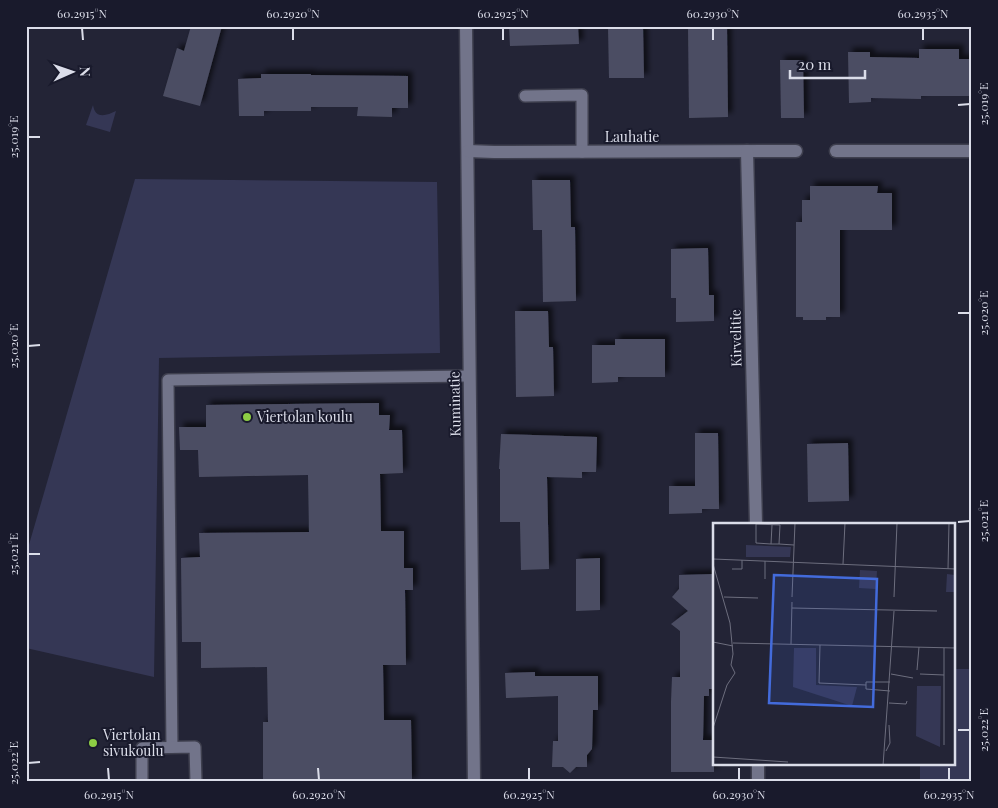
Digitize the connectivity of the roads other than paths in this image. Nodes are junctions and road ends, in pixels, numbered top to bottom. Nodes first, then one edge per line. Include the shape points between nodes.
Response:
1 (466, 26) edge
2 (525, 96) dead end
3 (468, 151) junction
4 (747, 151) junction
5 (796, 151) dead end
6 (836, 151) dead end
7 (972, 151) edge
8 (582, 152) junction
9 (470, 376) junction
10 (756, 523) edge
11 (172, 747) junction
12 (758, 766) edge
13 (142, 782) edge
14 (196, 782) edge
15 (474, 782) edge
16 (758, 782) edge

1 - 3 street, Kuminatie
2 - 8 lane via 582,95
3 - 8 street, Lauhatie
3 - 9 street, Kuminatie
4 - 5 street, Lauhatie
4 - 8 street, Lauhatie
4 - 10 street, Kirvelitie
6 - 7 street
9 - 11 lane via 168,380
9 - 15 street, Kuminatie
11 - 13 lane via 142,748
11 - 14 lane via 195,747
12 - 16 street

